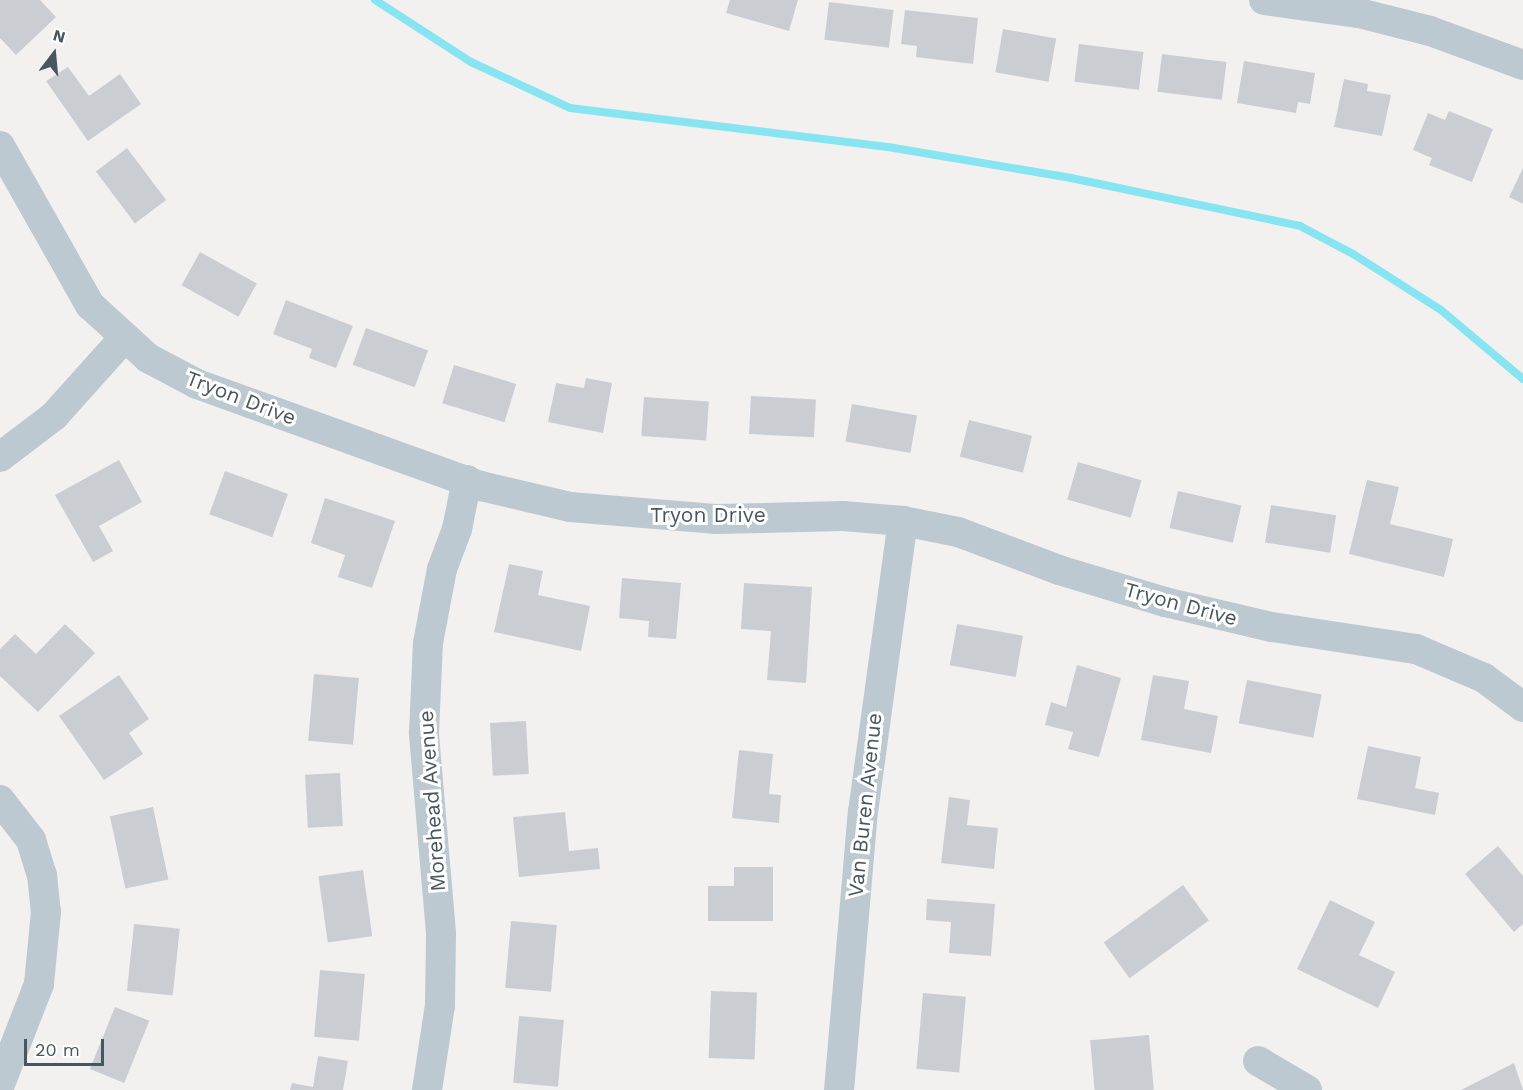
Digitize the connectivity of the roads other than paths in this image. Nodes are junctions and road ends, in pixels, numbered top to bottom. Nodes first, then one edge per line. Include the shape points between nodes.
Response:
1 (1264, 0) edge
2 (1523, 65) edge
3 (0, 146) edge
4 (123, 339) junction
5 (0, 457) edge
6 (467, 480) junction
7 (903, 521) junction
8 (1523, 707) edge
9 (0, 800) edge
10 (1258, 1061) dead end
11 (0, 1084) edge
12 (427, 1090) edge
13 (839, 1090) edge
14 (1307, 1090) edge

1 - 2 street via 1359,13 1430,31
3 - 4 street, Tryon Drive via 21,177 69,274 90,305
4 - 5 street via 54,416
4 - 6 street, Tryon Drive via 164,368 197,384
6 - 7 street, Tryon Drive via 498,492 624,514 716,519 843,516
6 - 12 street, Morehead Avenue via 457,529 442,569 428,643 424,733 441,933 440,1005
7 - 8 street, Tryon Drive via 958,532 1059,570 1165,602 1272,627 1416,649 1484,678
7 - 13 street, Van Buren Avenue via 864,801
9 - 11 street via 31,840 42,875 46,912 39,984
10 - 14 street

